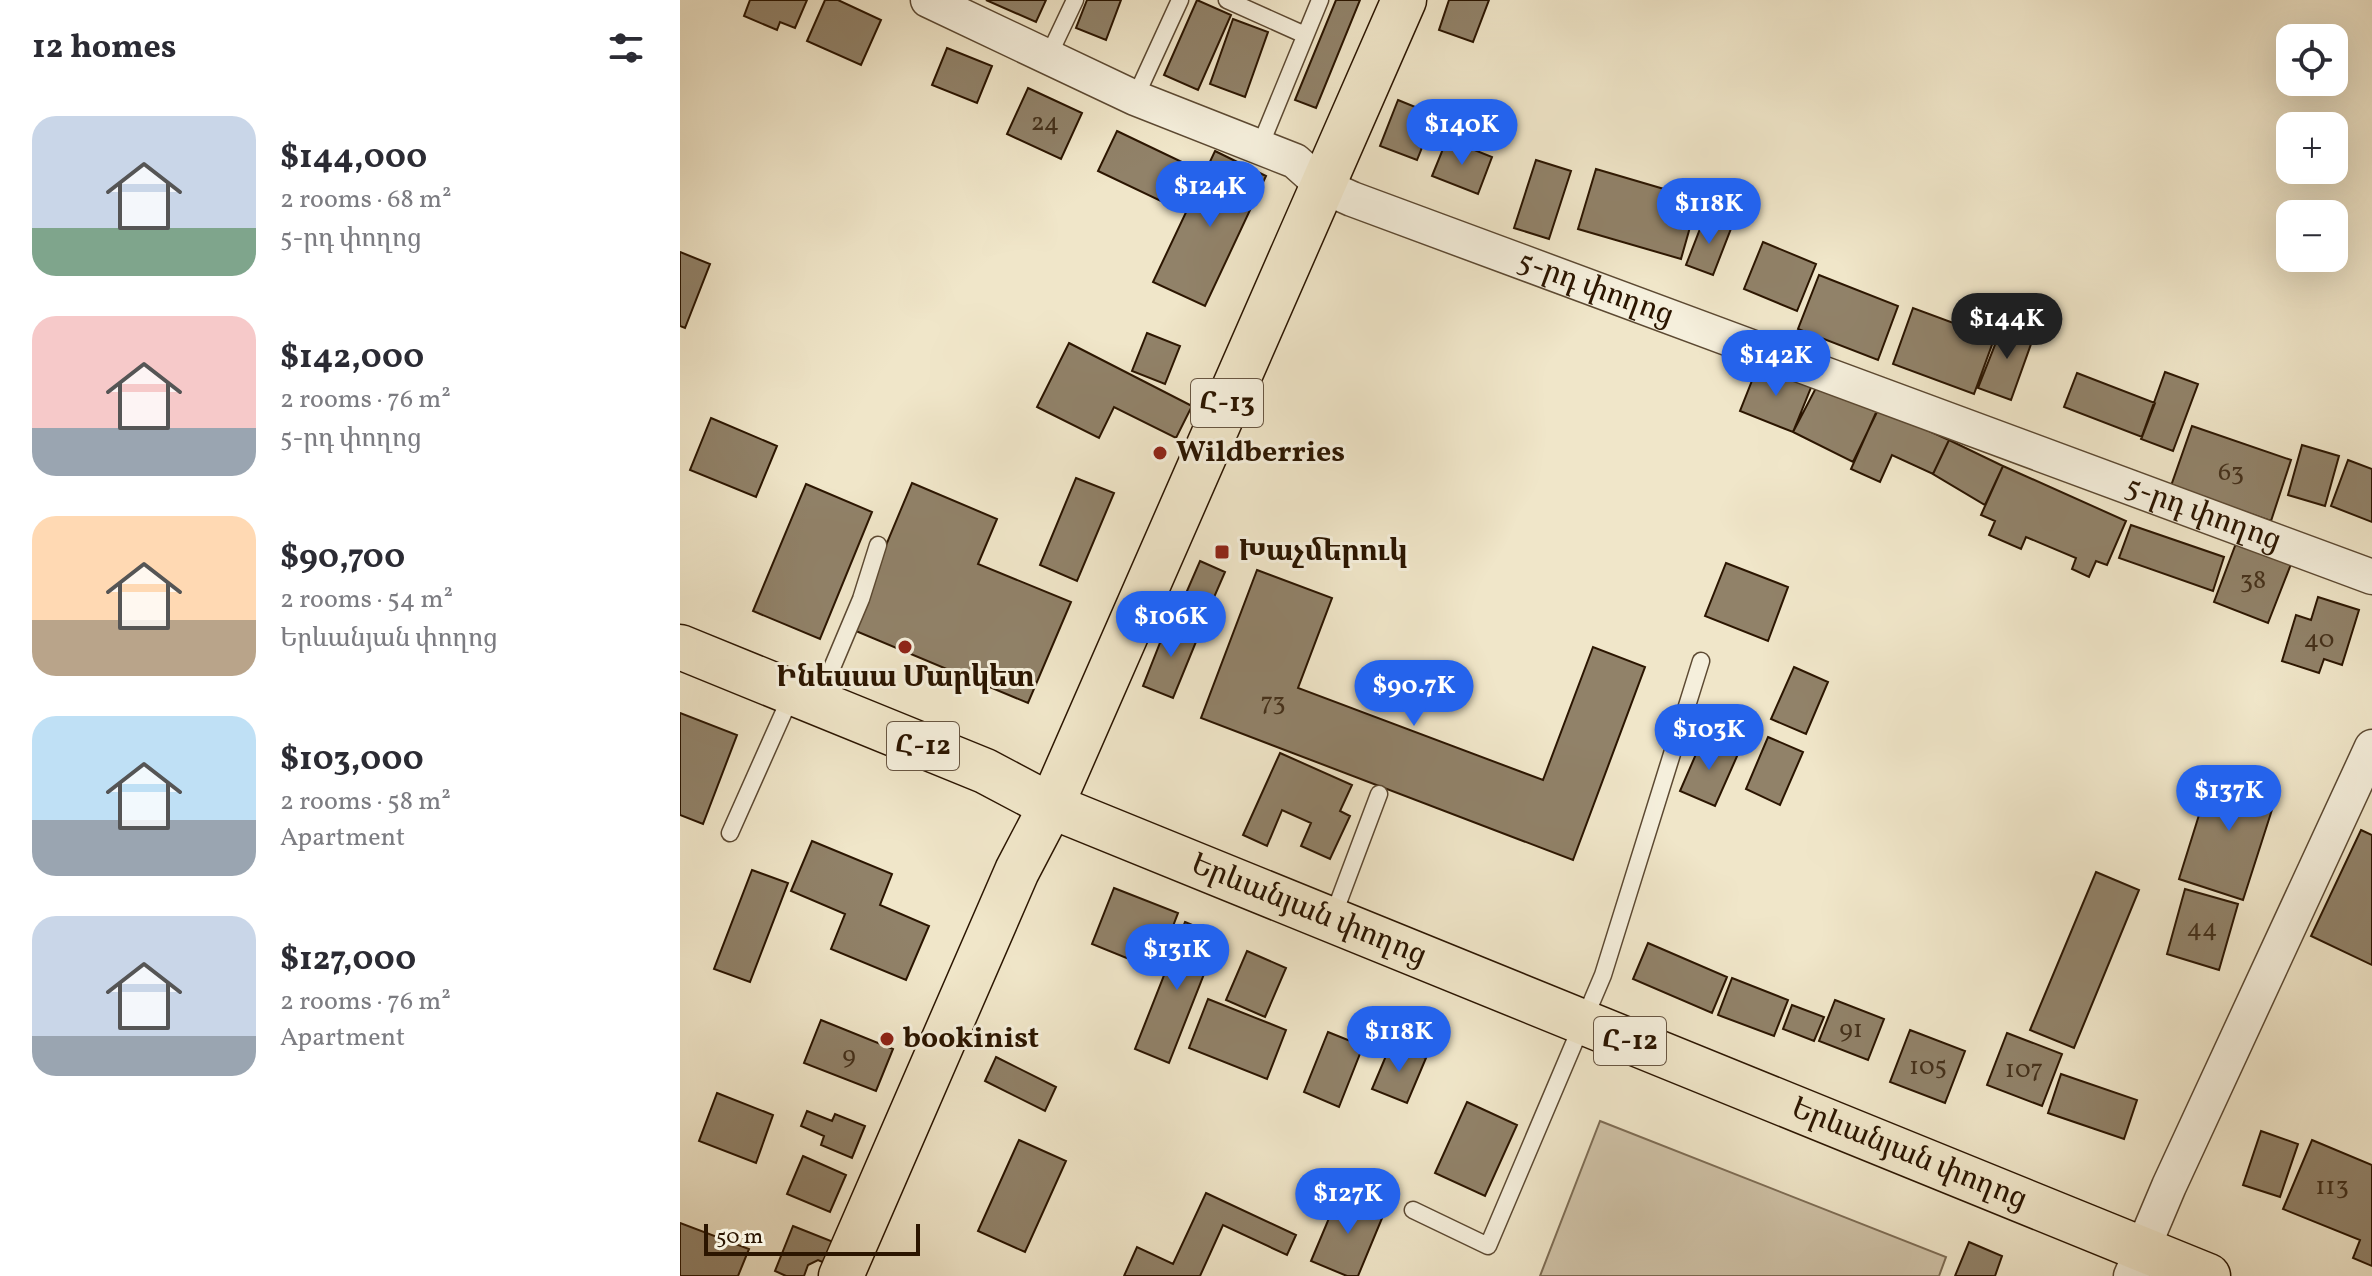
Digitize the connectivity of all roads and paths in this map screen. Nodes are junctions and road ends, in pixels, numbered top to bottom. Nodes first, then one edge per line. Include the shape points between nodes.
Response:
1 (928, 0) edge
2 (1075, 0) edge
3 (1180, 0) edge
4 (1227, 0) edge
5 (1320, 0) edge
6 (1404, 0) edge
7 (1305, 35) junction
8 (1048, 57) junction
9 (1135, 98) junction
10 (1260, 146) junction
11 (1323, 186) junction
12 (878, 545) dead end
13 (2372, 577) edge
14 (680, 647) edge
15 (1701, 661) dead end
16 (805, 698) junction
17 (2372, 747) edge
18 (1379, 794) dead end
19 (1051, 806) junction
20 (730, 833) dead end
21 (1332, 920) junction
22 (1584, 1023) junction
23 (1413, 1210) dead end
24 (2137, 1263) edge
25 (841, 1276) edge
26 (2208, 1276) edge

1 - 8 street, 5-րդ փողոց
2 - 8 lane
3 - 9 lane
4 - 7 lane
5 - 7 lane
6 - 11 main road, Հ-13
7 - 10 lane
8 - 9 street, 5-րդ փողոց
9 - 10 street, 5-րդ փողոց
10 - 11 street, 5-րդ փողոց via 1295,161
11 - 13 street, 5-րդ փողոց
11 - 19 main road, Հ-13
12 - 16 lane via 861,599
14 - 16 main road, Երևանյան փողոց / Հ-12
15 - 22 lane
16 - 19 main road, Երևանյան փողոց / Հ-12 via 985,771
16 - 20 lane
17 - 24 street
18 - 21 lane
19 - 21 main road, Երևանյան փողոց / Հ-12
19 - 25 main road, Հ-13 via 1017,871
21 - 22 main road, Երևանյան փողոց / Հ-12
22 - 23 lane via 1488,1246
22 - 24 main road, Երևանյան փողոց / Հ-12
24 - 26 main road, Երևանյան փողոց / Հ-12

